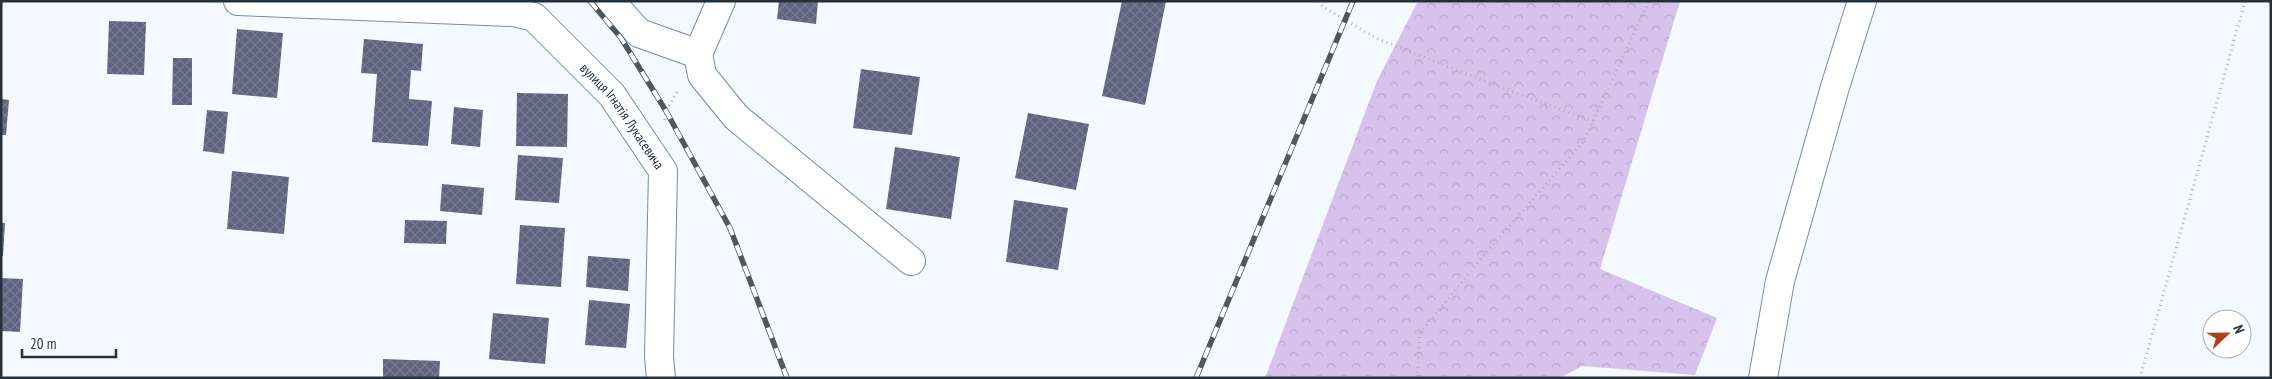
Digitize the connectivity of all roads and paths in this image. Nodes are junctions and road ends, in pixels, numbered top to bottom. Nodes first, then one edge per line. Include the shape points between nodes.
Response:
1 (238, 1) edge
2 (610, 1) edge
3 (720, 1) edge
4 (1319, 1) edge
5 (1649, 1) edge
6 (1862, 1) edge
7 (2245, 1) edge
8 (700, 65) junction
9 (1593, 121) junction
10 (663, 171) junction
11 (911, 261) dead end
12 (661, 378) edge
13 (1417, 378) edge
14 (1763, 378) edge
15 (2140, 378) edge

1 - 10 street, вулиця Ігнатія Лукасевича via 513,12 534,17 612,95
2 - 8 street via 639,33
3 - 8 street
4 - 9 path via 1323,8 1380,40
5 - 9 path
6 - 14 street via 1780,281
7 - 15 path
8 - 10 path via 678,90 666,111
8 - 11 street via 736,117
9 - 13 path via 1584,141 1420,333
10 - 12 street, вулиця Ігнатія Лукасевича

